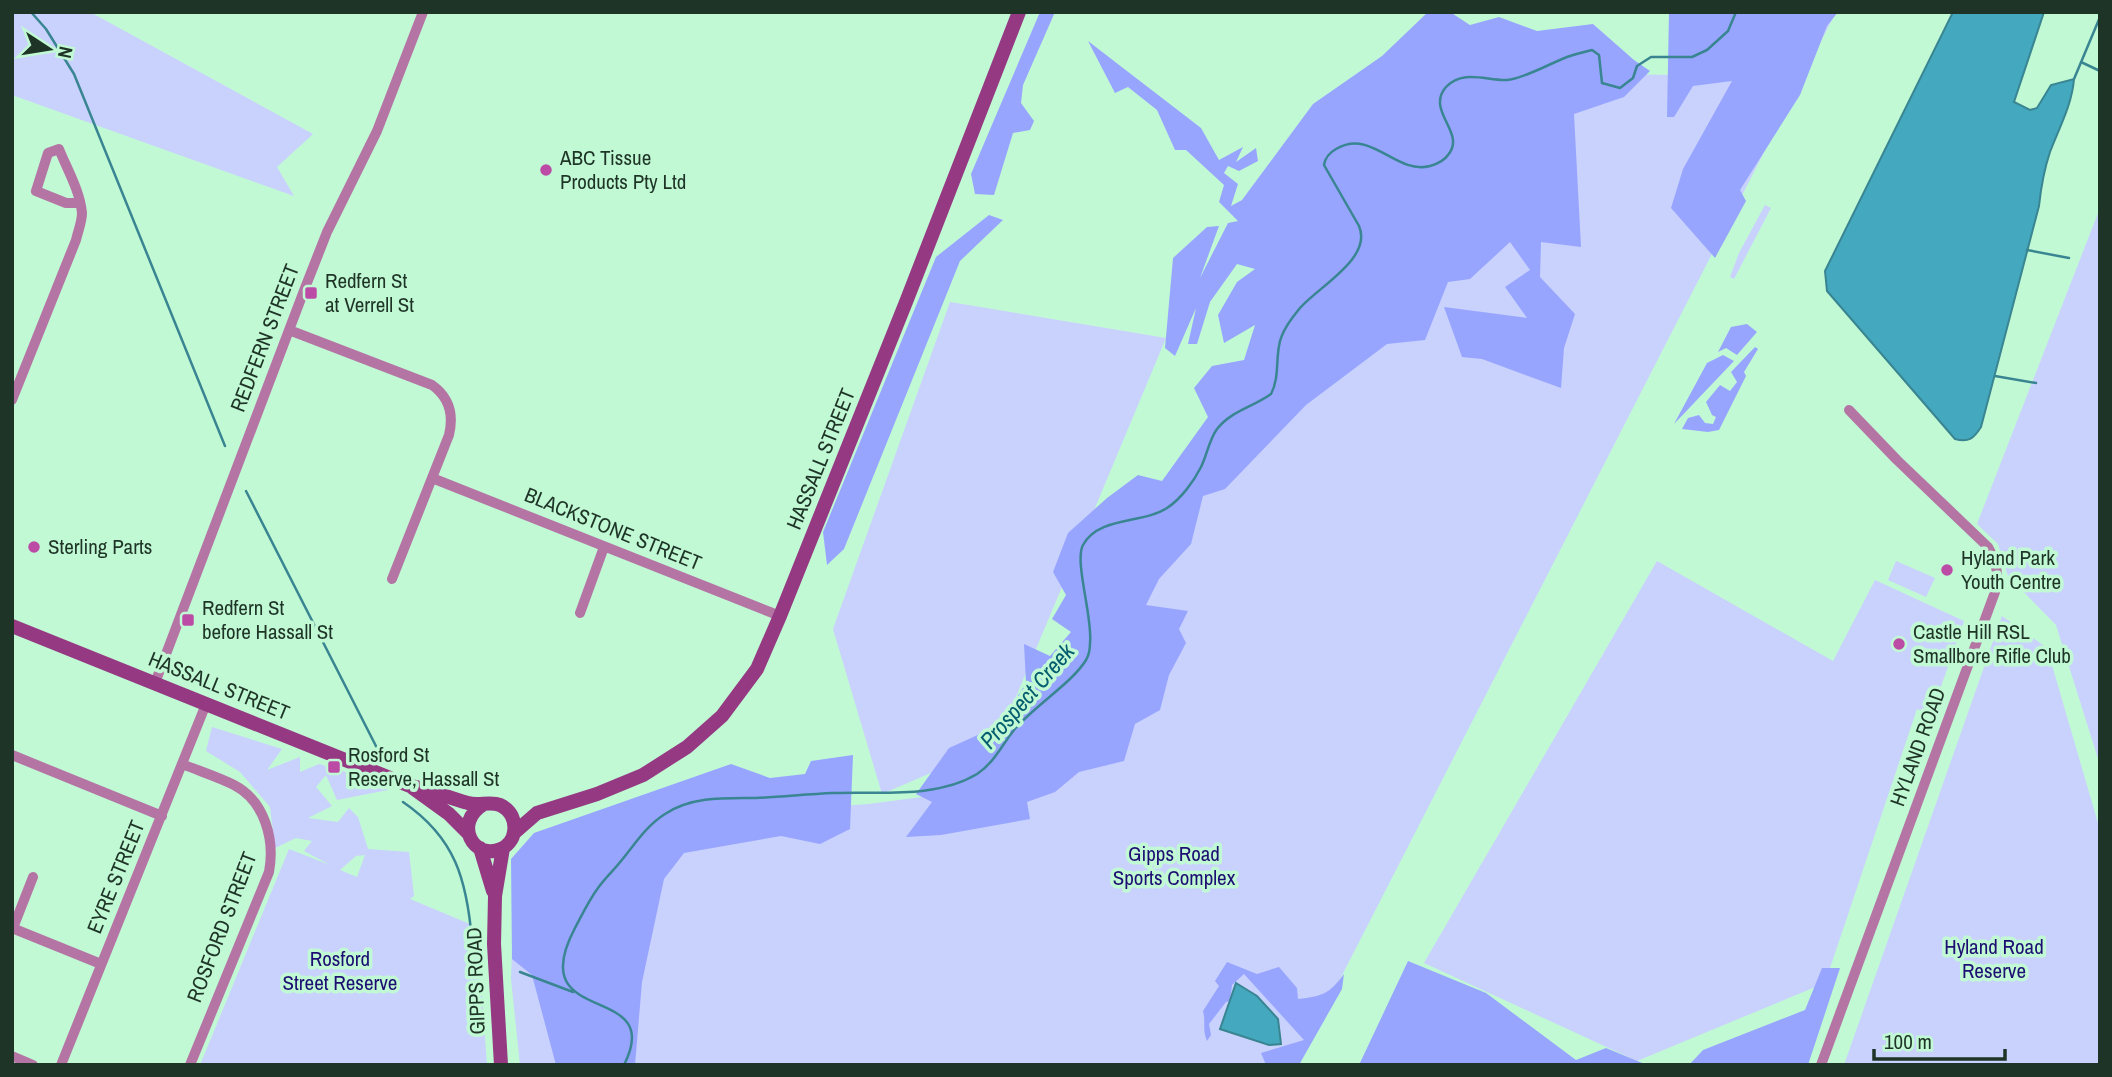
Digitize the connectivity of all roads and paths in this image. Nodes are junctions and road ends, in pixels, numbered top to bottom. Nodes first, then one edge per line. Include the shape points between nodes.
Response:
1 (423, 12) edge
2 (1019, 12) edge
3 (79, 203) junction
4 (289, 330) junction
5 (12, 400) edge
6 (1849, 410) dead end
7 (432, 478) junction
8 (604, 547) junction
9 (393, 579) dead end
10 (580, 613) dead end
11 (780, 616) junction
12 (12, 626) edge
13 (155, 683) junction
14 (206, 704) junction
15 (12, 755) edge
16 (182, 764) junction
17 (410, 786) junction
18 (484, 804) junction
19 (507, 810) junction
20 (537, 813) junction
21 (162, 816) junction
22 (468, 833) junction
23 (514, 833) junction
24 (480, 848) junction
25 (503, 848) junction
26 (33, 877) dead end
27 (495, 896) junction
28 (13, 928) edge
29 (101, 964) junction
30 (12, 1056) edge
31 (33, 1065) edge
32 (61, 1065) edge
33 (190, 1065) edge
34 (500, 1065) edge
35 (1821, 1065) edge

1 - 4 street, REDFERN STREET via 377,131 327,232
2 - 11 main road, HASSALL STREET
3 - 3 street via 60,149 48,153 36,191
3 - 5 street via 82,218 76,240
4 - 7 street via 440,391 451,410 452,424
4 - 13 street, REDFERN STREET
6 - 35 street, HYLAND ROAD via 1988,547 1998,575
7 - 8 street, BLACKSTONE STREET
7 - 9 street
8 - 10 street
8 - 11 street, BLACKSTONE STREET
11 - 20 main road, HASSALL STREET via 757,669 722,716 687,747 643,775
12 - 13 main road, HASSALL STREET
13 - 14 main road, HASSALL STREET
14 - 16 street, EYRE STREET
14 - 17 main road, HASSALL STREET
15 - 21 street
16 - 21 street, EYRE STREET
16 - 33 street, ROSFORD STREET via 250,796 261,812 272,854 269,872
17 - 18 main road, HASSALL STREET via 469,804
17 - 22 main road, HASSALL STREET
18 - 19 main road
18 - 22 main road via 470,816
19 - 20 main road, HASSALL STREET
19 - 23 main road
20 - 23 main road, HASSALL STREET
21 - 29 street, EYRE STREET
22 - 24 main road
23 - 25 main road
24 - 25 main road
24 - 27 main road, GIPPS ROAD
25 - 27 main road, GIPPS ROAD
26 - 28 street
27 - 34 main road, GIPPS ROAD
28 - 29 street
29 - 32 street, EYRE STREET
30 - 31 street

